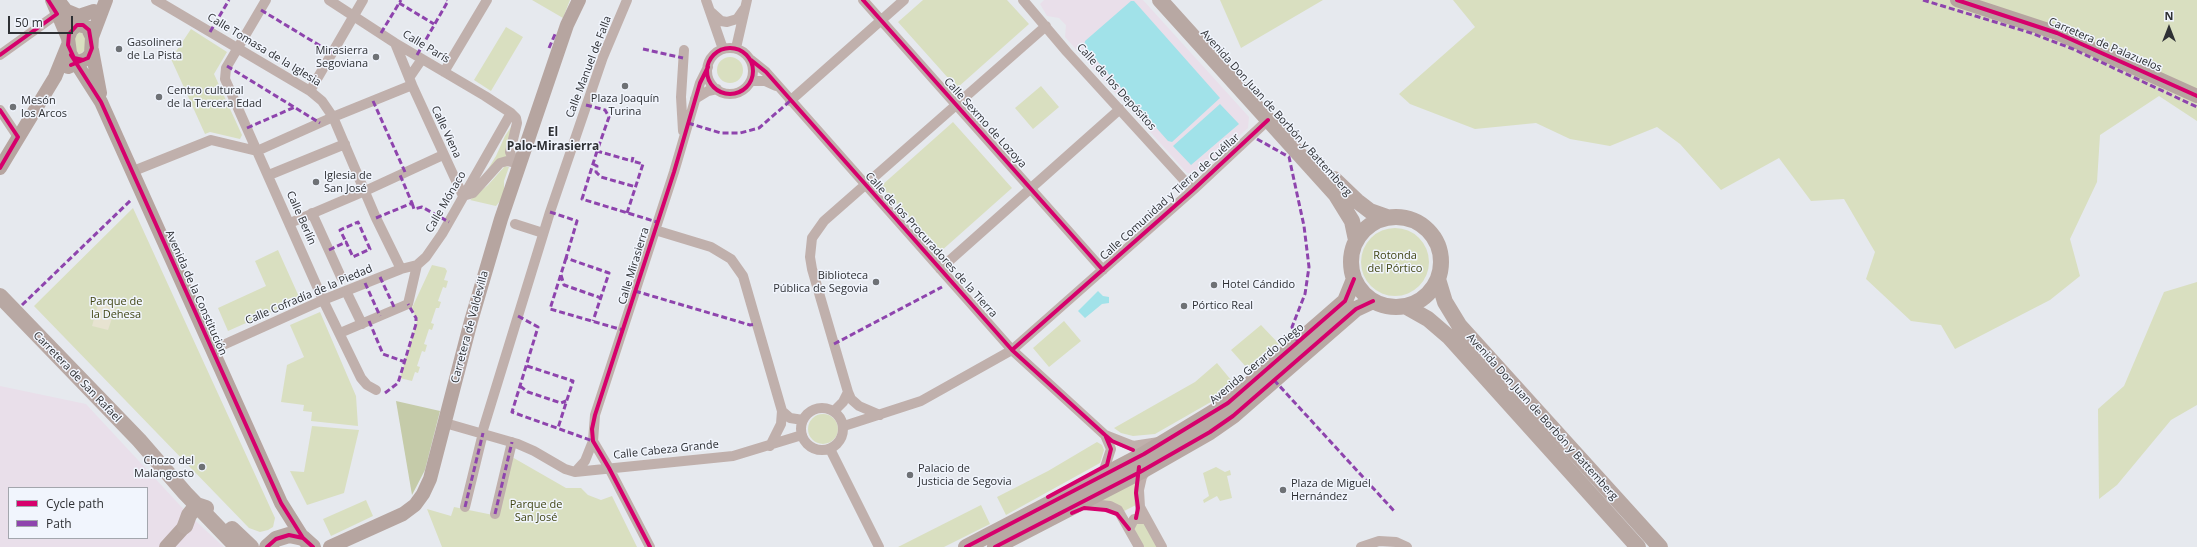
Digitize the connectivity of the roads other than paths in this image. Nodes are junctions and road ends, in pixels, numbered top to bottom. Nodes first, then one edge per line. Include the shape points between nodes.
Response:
1 (52, 0) edge
2 (106, 0) edge
3 (156, 0) edge
4 (266, 0) edge
5 (329, 0) edge
6 (363, 0) edge
7 (487, 0) edge
8 (579, 0) edge
9 (627, 0) edge
10 (706, 0) edge
11 (863, 0) edge
12 (904, 0) edge
13 (1023, 0) edge
14 (1160, 0) edge
15 (1173, 0) edge
16 (1957, 0) edge
17 (746, 3) edge
18 (98, 5) edge
19 (60, 8) edge
20 (709, 11) junction
21 (354, 15) junction
22 (882, 20) junction
23 (80, 25) junction
24 (1046, 26) junction
25 (395, 43) junction
26 (238, 48) junction
27 (736, 48) junction
28 (723, 49) junction
29 (78, 50) junction
30 (684, 50) dead end
31 (0, 56) edge
32 (422, 59) junction
33 (751, 60) junction
34 (708, 67) junction
35 (444, 72) junction
36 (56, 75) junction
37 (85, 77) junction
38 (410, 81) junction
39 (751, 81) junction
40 (776, 86) junction
41 (717, 89) junction
42 (310, 91) junction
43 (2197, 96) edge
44 (695, 99) junction
45 (790, 101) junction
46 (101, 102) junction
47 (956, 104) junction
48 (1120, 109) junction
49 (0, 110) edge
50 (511, 113) junction
51 (333, 117) junction
52 (1268, 120) junction
53 (18, 137) junction
54 (683, 137) junction
55 (344, 144) junction
56 (257, 151) junction
57 (443, 155) junction
58 (520, 164) junction
59 (0, 168) edge
60 (131, 172) junction
61 (269, 175) junction
62 (864, 185) junction
63 (1030, 187) junction
64 (1193, 190) junction
65 (365, 191) junction
66 (463, 196) junction
67 (504, 209) junction
68 (312, 213) junction
69 (1387, 217) junction
70 (290, 223) junction
71 (515, 224) junction
72 (655, 230) junction
73 (497, 231) junction
74 (543, 233) junction
75 (1356, 240) junction
76 (417, 265) junction
77 (401, 269) junction
78 (940, 269) junction
79 (1103, 270) junction
80 (341, 277) dead end
81 (1354, 279) junction
82 (1438, 279) junction
83 (346, 291) junction
84 (0, 296) edge
85 (324, 300) junction
86 (1373, 301) junction
87 (1405, 306) junction
88 (362, 324) junction
89 (340, 333) junction
90 (212, 350) junction
91 (1012, 350) junction
92 (376, 390) dead end
93 (848, 392) junction
94 (782, 411) junction
95 (834, 411) junction
96 (880, 415) junction
97 (803, 420) junction
98 (445, 423) junction
99 (844, 426) junction
100 (483, 433) junction
101 (802, 436) junction
102 (1105, 436) junction
103 (1170, 440) junction
104 (593, 441) junction
105 (512, 442) junction
106 (770, 446) junction
107 (830, 449) junction
108 (155, 457) junction
109 (1148, 467) junction
110 (609, 468) junction
111 (575, 472) junction
112 (1102, 477) junction
113 (281, 503) junction
114 (1080, 503) junction
115 (1599, 504) junction
116 (465, 507) dead end
117 (494, 514) dead end
118 (190, 516) junction
119 (1146, 519) junction
120 (1129, 529) junction
121 (285, 536) junction
122 (308, 543) edge
123 (166, 547) edge
124 (232, 547) edge
125 (237, 547) edge
126 (247, 547) edge
127 (251, 547) edge
128 (267, 547) edge
129 (328, 547) edge
130 (650, 547) edge
131 (879, 547) edge
132 (966, 547) edge
133 (995, 547) edge
134 (1138, 547) edge
135 (1162, 547) edge
136 (1361, 547) edge
137 (1407, 547) edge
138 (1631, 547) edge
139 (1638, 547) edge
140 (1660, 547) edge

1 - 19 main road, Avenida de la Constitución
2 - 29 main road
3 - 26 street, Calle Tomasa de la Iglesia
4 - 26 street, Calle Berlín
5 - 21 street, Calle París
6 - 21 street
7 - 35 street
8 - 58 main road, Carretera de Valdevilla via 567,25
9 - 74 street, Calle Manuel de Falla via 603,57
10 - 20 street
11 - 22 street, Calle Sexmo de Lozoya
12 - 22 street
13 - 24 street, Calle de los Depósitos
14 - 52 main road, Avenida Don Juan de Borbón y Battemberg
15 - 69 main road, Avenida Don Juan de Borbón y Battemberg via 1343,189 1370,211
16 - 43 main road, Carretera de Palazuelos via 2057,33
17 - 20 street via 741,14 732,21 721,21
17 - 27 street
18 - 19 main road via 79,16
18 - 23 main road
19 - 23 main road, Avenida de la Constitución
19 - 29 main road, Avenida de la Constitución
19 - 31 street
20 - 28 street
21 - 25 street, Calle París
21 - 42 street
22 - 45 street
22 - 47 street, Calle Sexmo de Lozoya
23 - 29 main road via 71,30
23 - 29 main road, Avenida de la Constitución via 88,28
24 - 47 street
24 - 48 street, Calle de los Depósitos
25 - 32 street, Calle París
25 - 38 street, Calle Viena
26 - 42 street, Calle Tomasa de la Iglesia
26 - 56 street, Calle Berlín via 226,68 225,79
27 - 28 street
27 - 33 street
28 - 34 street via 714,54
29 - 36 main road
29 - 36 main road
29 - 37 main road, Avenida de la Constitución
29 - 46 main road, Avenida de la Constitución
30 - 54 street, Calle Mirasierra via 681,97
32 - 35 street, Calle París
32 - 38 street
33 - 39 street via 754,72
33 - 40 street, Calle de los Procuradores de la Tierra via 760,66
34 - 41 street via 709,79
34 - 44 street, Calle Mirasierra
35 - 50 street, Calle París
36 - 37 main road via 73,72
36 - 53 main road
37 - 46 main road, Avenida de la Constitución
38 - 51 street
38 - 57 street, Calle Viena
39 - 40 street via 765,81
39 - 41 street via 746,87 732,94
40 - 45 street, Calle de los Procuradores de la Tierra
41 - 44 street
42 - 51 street, Calle Tomasa de la Iglesia via 322,101
44 - 54 street, Calle Mirasierra
45 - 62 street, Calle de los Procuradores de la Tierra
46 - 60 main road, Avenida de la Constitución
47 - 62 street
47 - 63 street, Calle Sexmo de Lozoya
48 - 63 street
48 - 64 street, Calle de los Depósitos
49 - 53 street
50 - 58 street via 517,122 510,152
50 - 66 street, Calle Mónaco
51 - 55 street, Calle Tomasa de la Iglesia
51 - 56 street
52 - 64 street, Calle Comunidad y Tierra de Cuéllar
52 - 75 main road, Avenida Don Juan de Borbón y Battemberg via 1345,207 1352,221
53 - 59 main road
54 - 72 street, Calle Mirasierra
55 - 61 street
55 - 65 street, Calle Tomasa de la Iglesia
56 - 60 street via 211,140
56 - 61 street, Calle Berlín
57 - 65 street
57 - 66 street, Calle Viena
58 - 66 street via 507,161 500,163 473,193
58 - 67 main road, Carretera de Valdevilla
60 - 90 main road, Avenida de la Constitución
61 - 70 street, Calle Berlín
62 - 78 street, Calle de los Procuradores de la Tierra
62 - 93 street via 819,227 810,247 812,269
63 - 78 street
63 - 79 street, Calle Sexmo de Lozoya
64 - 79 street, Calle Comunidad y Tierra de Cuéllar
65 - 68 street
65 - 77 street, Calle Tomasa de la Iglesia
66 - 76 street, Calle Mónaco via 442,234
67 - 71 street
67 - 73 main road, Carretera de Valdevilla
68 - 70 street
68 - 80 street
69 - 75 main road via 1369,225
69 - 82 main road via 1396,216 1416,221 1431,233 1440,251
70 - 85 street, Calle Berlín
71 - 73 street
71 - 74 street
72 - 94 street via 711,247 735,264 743,276
72 - 104 street, Calle Mirasierra via 595,415
73 - 98 main road, Carretera de Valdevilla
74 - 100 street, Calle Manuel de Falla
75 - 81 main road via 1350,259
76 - 77 street, Calle Cofradía de la Piedad
76 - 88 street, Calle Mónaco via 408,304
77 - 83 street, Calle Cofradía de la Piedad
78 - 91 street, Calle de los Procuradores de la Tierra
79 - 91 street, Calle Comunidad y Tierra de Cuéllar
81 - 86 main road via 1361,292
81 - 103 main road, Avenida Gerardo Diego via 1345,301 1328,316 1228,403
82 - 87 main road via 1425,297
82 - 140 main road, Avenida Don Juan de Borbón y Battemberg via 1445,302 1459,325
83 - 85 street, Calle Cofradía de la Piedad
83 - 88 street
84 - 108 main road, Carretera de San Rafael
85 - 89 street, Calle Berlín
85 - 90 street, Calle Cofradía de la Piedad
86 - 87 main road via 1388,307
86 - 109 main road, Avenida Gerardo Diego via 1356,309 1233,416
87 - 115 main road, Avenida Don Juan de Borbón y Battemberg via 1428,319 1449,337
88 - 89 street
89 - 92 street, Calle Berlín via 364,382
90 - 113 main road, Avenida de la Constitución
91 - 96 street, Calle Comunidad y Tierra de Cuéllar via 921,402
91 - 102 street, Calle de los Procuradores de la Tierra
93 - 95 street
93 - 96 street via 859,406
94 - 97 street via 790,418
94 - 106 street via 781,424
95 - 97 street via 816,408
95 - 99 street
96 - 99 street, Calle Comunidad y Tierra de Cuéllar
97 - 101 street
98 - 100 street, Calle Cabeza Grande
98 - 129 main road, Carretera de Valdevilla via 430,479 416,505 402,514
99 - 107 street via 839,442
100 - 105 street, Calle Cabeza Grande
100 - 116 street, Calle Manuel de Falla
101 - 106 street, Calle Cabeza Grande
101 - 107 street via 813,448
102 - 103 street via 1133,446
102 - 112 street via 1111,449
103 - 112 main road, Avenida Gerardo Diego
104 - 110 street
104 - 111 street, Calle Mirasierra via 585,461
105 - 111 street, Calle Cabeza Grande via 534,451 564,469
105 - 117 street
106 - 110 street, Calle Cabeza Grande via 733,456
107 - 131 street
108 - 118 main road, Carretera de San Rafael via 186,493
108 - 127 main road, Carretera de San Rafael
109 - 114 main road, Avenida Gerardo Diego
109 - 119 street via 1139,490 1140,507
110 - 111 street, Calle Cabeza Grande
110 - 130 street
112 - 132 main road, Avenida Gerardo Diego
113 - 121 main road, Avenida de la Constitución via 285,517
113 - 122 main road, Avenida de la Constitución
114 - 120 street via 1114,508 1123,516
114 - 133 main road, Avenida Gerardo Diego
115 - 138 street
115 - 139 main road, Avenida Don Juan de Borbón y Battemberg
118 - 123 main road
118 - 124 main road via 198,522 207,524
118 - 125 main road, Carretera de San Rafael
118 - 126 main road via 204,506 236,540
119 - 120 street via 1134,519
119 - 135 street
120 - 134 street
121 - 122 main road via 294,536
121 - 128 main road
136 - 137 street via 1379,541 1396,542

